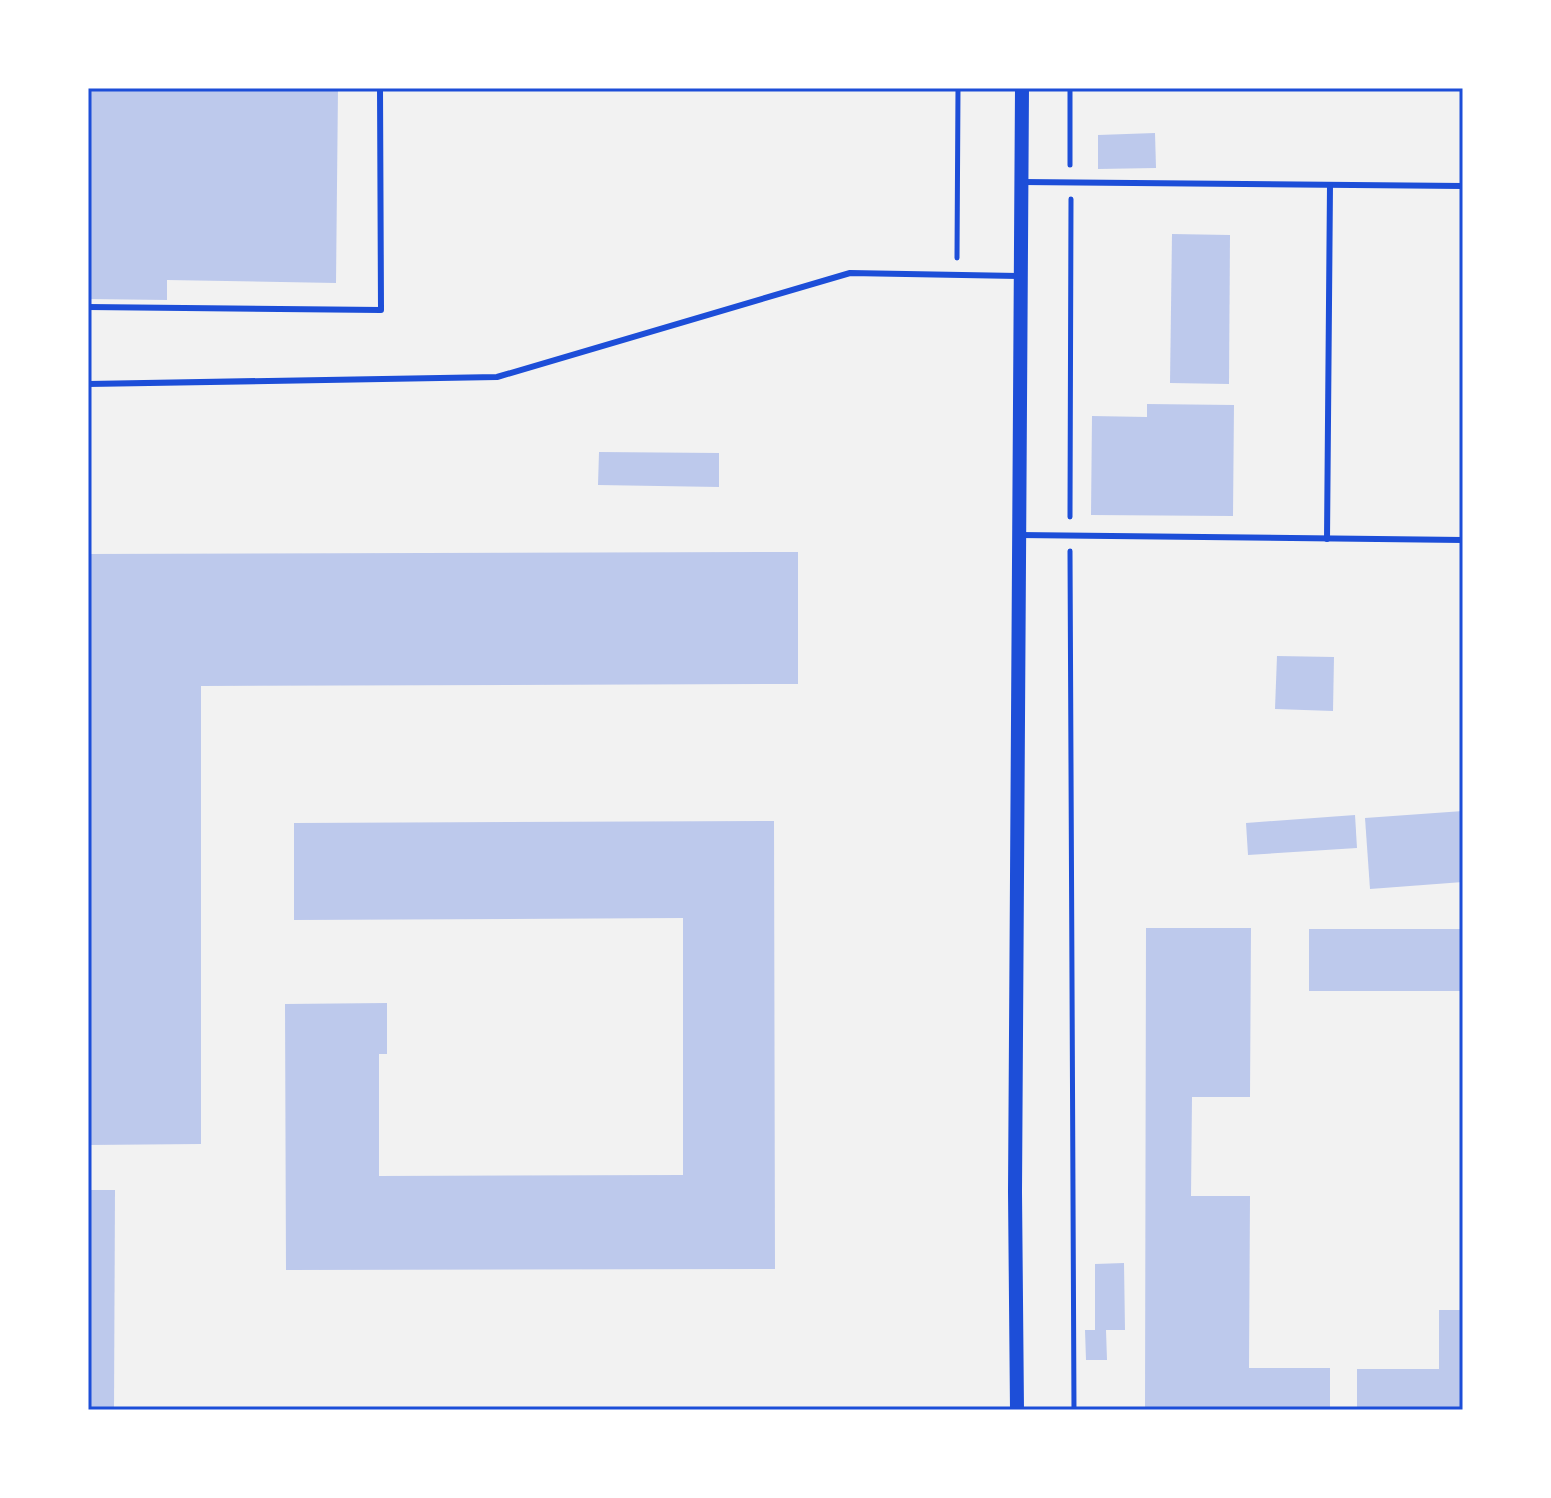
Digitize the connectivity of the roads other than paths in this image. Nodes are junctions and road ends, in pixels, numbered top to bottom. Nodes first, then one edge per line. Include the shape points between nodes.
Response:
1 (380, 88) edge
2 (1022, 88) edge
3 (1022, 182) junction
4 (1330, 185) junction
5 (1463, 186) edge
6 (1020, 276) junction
7 (88, 307) edge
8 (88, 384) edge
9 (1019, 535) junction
10 (1327, 539) junction
11 (1463, 540) edge
12 (1017, 1410) edge

1 - 7 lane via 381,310
2 - 3 street
3 - 4 lane
3 - 6 street
4 - 5 lane
4 - 10 lane
6 - 8 lane via 850,273 497,377
6 - 9 street
9 - 10 lane
9 - 12 street
10 - 11 lane

